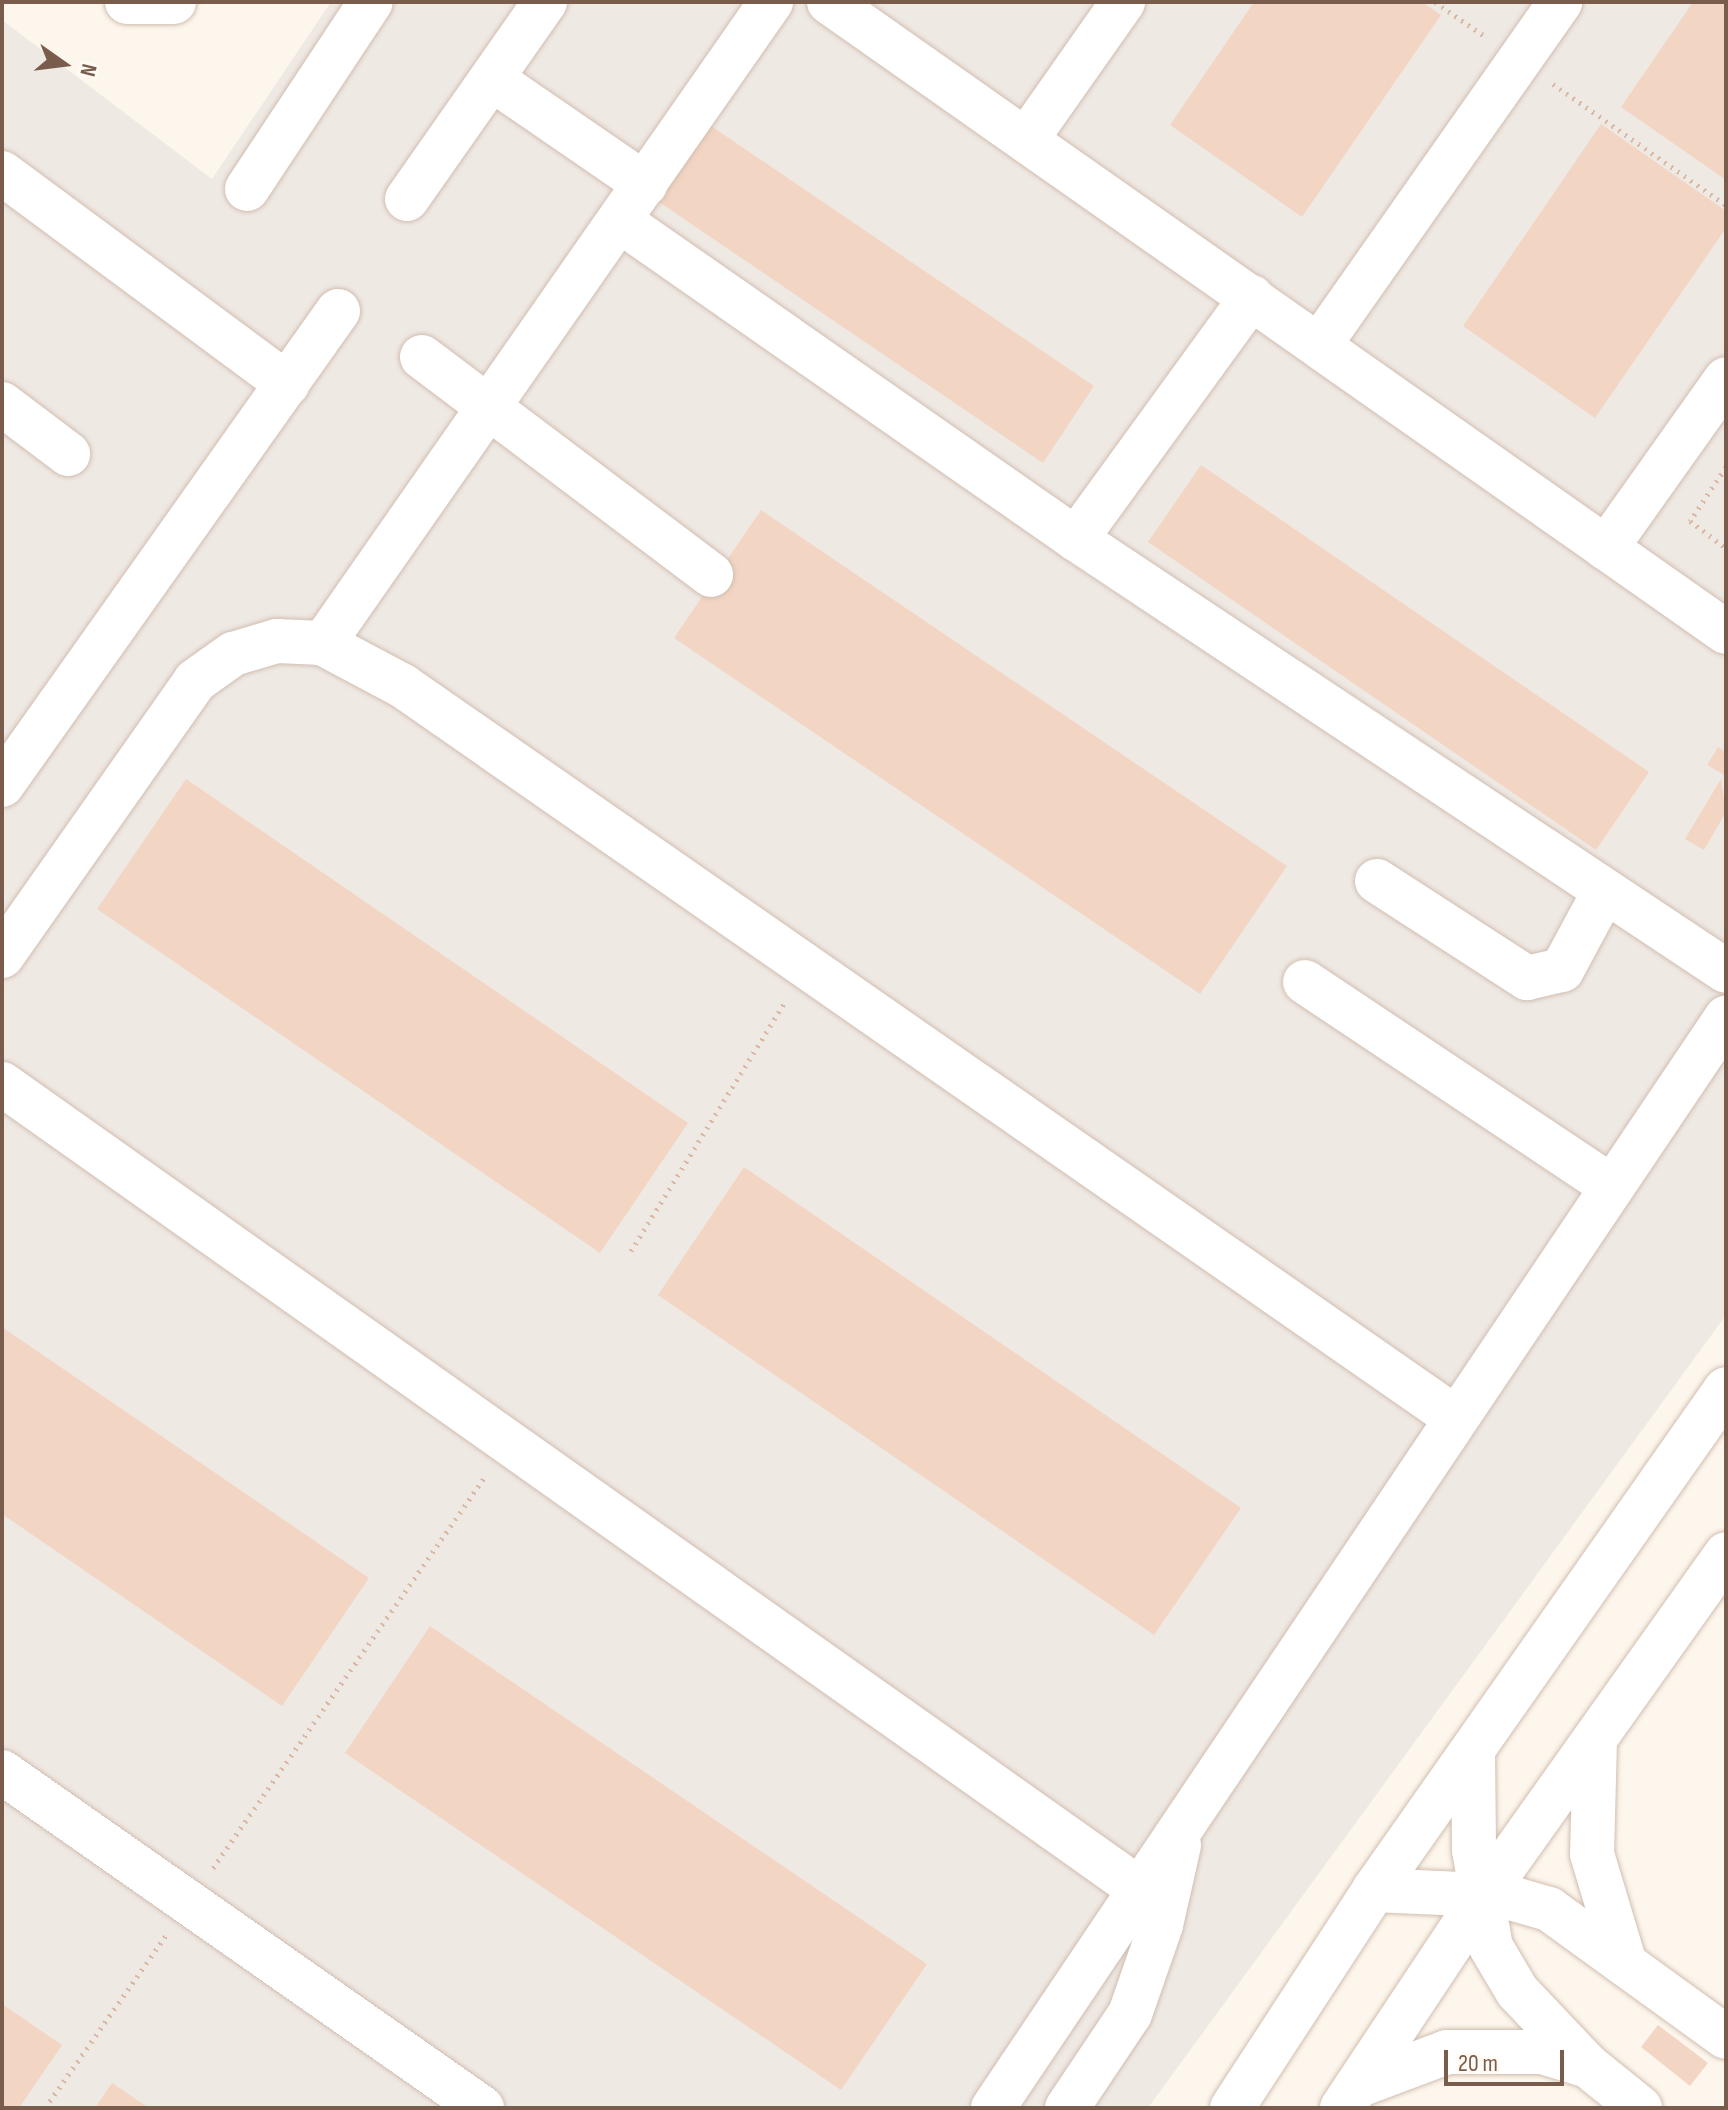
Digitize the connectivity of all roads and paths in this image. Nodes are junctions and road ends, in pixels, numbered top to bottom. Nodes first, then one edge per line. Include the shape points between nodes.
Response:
1 (127, 2) edge
2 (174, 2) edge
3 (371, 2) edge
4 (545, 2) edge
5 (771, 2) edge
6 (829, 2) edge
7 (1123, 2) edge
8 (1435, 2) edge
9 (1560, 2) edge
10 (1519, 60) junction
11 (492, 79) junction
12 (1026, 140) junction
13 (2, 173) edge
14 (645, 184) junction
15 (247, 189) dead end
16 (407, 199) dead end
17 (1726, 205) edge
18 (620, 221) junction
19 (1252, 297) junction
20 (338, 311) dead end
21 (1320, 344) junction
22 (422, 357) dead end
23 (1726, 379) edge
24 (287, 384) junction
25 (2, 404) edge
26 (489, 408) junction
27 (68, 454) dead end
28 (1726, 467) edge
29 (1076, 539) junction
30 (1606, 548) junction
31 (1726, 548) edge
32 (711, 575) dead end
33 (1719, 613) edge
34 (323, 644) junction
35 (2, 785) edge
36 (1377, 881) dead end
37 (1604, 892) junction
38 (2, 956) edge
39 (807, 967) junction
40 (1726, 971) edge
41 (1305, 982) dead end
42 (1726, 1018) edge
43 (2, 1084) edge
44 (1612, 1187) junction
45 (631, 1251) dead end
46 (1726, 1389) edge
47 (1456, 1418) junction
48 (509, 1443) junction
49 (1726, 1554) edge
50 (1595, 1740) junction
51 (1473, 1751) junction
52 (2, 1772) edge
53 (1185, 1818) junction
54 (1138, 1888) junction
55 (1374, 1890) junction
56 (1481, 1899) junction
57 (188, 1903) junction
58 (1625, 1964) junction
59 (1726, 2037) edge
60 (1588, 2066) junction
61 (1350, 2097) edge
62 (45, 2108) edge
63 (482, 2108) edge
64 (993, 2108) edge
65 (1067, 2108) edge
66 (1232, 2108) edge
67 (1640, 2108) edge

1 - 2 street
3 - 15 street
4 - 11 street
5 - 14 street
6 - 12 street
7 - 12 street
8 - 10 path
9 - 10 street
10 - 17 path
10 - 21 street
11 - 14 street
11 - 16 street
12 - 19 street
13 - 24 street
14 - 18 street
18 - 26 street
18 - 29 street
19 - 21 street
19 - 29 street
20 - 24 street
21 - 30 street
22 - 26 street
23 - 30 street
24 - 35 street
25 - 27 street
26 - 32 street
26 - 34 street
28 - 31 path via 1690,521
29 - 37 street
30 - 33 street
34 - 38 street via 277,641 233,654 195,681
34 - 39 street via 365,661
36 - 37 street via 1527,978 1562,970
37 - 40 street
39 - 45 path
39 - 47 street
41 - 44 street
42 - 44 street
43 - 48 street
44 - 47 street
46 - 51 street
47 - 53 street
48 - 54 street
48 - 57 path
49 - 50 street
50 - 56 street
50 - 58 street via 1592,1854 1604,1910
51 - 55 street
51 - 56 street
52 - 57 street
53 - 54 street
53 - 65 street via 1147,1972 1130,2014
54 - 64 street
55 - 56 street
55 - 66 street
56 - 58 street via 1504,1896 1549,1909
56 - 60 street via 1502,1970
56 - 61 street
57 - 62 path
57 - 63 street
58 - 59 street
60 - 61 street via 1542,2052 1447,2052
60 - 67 street

